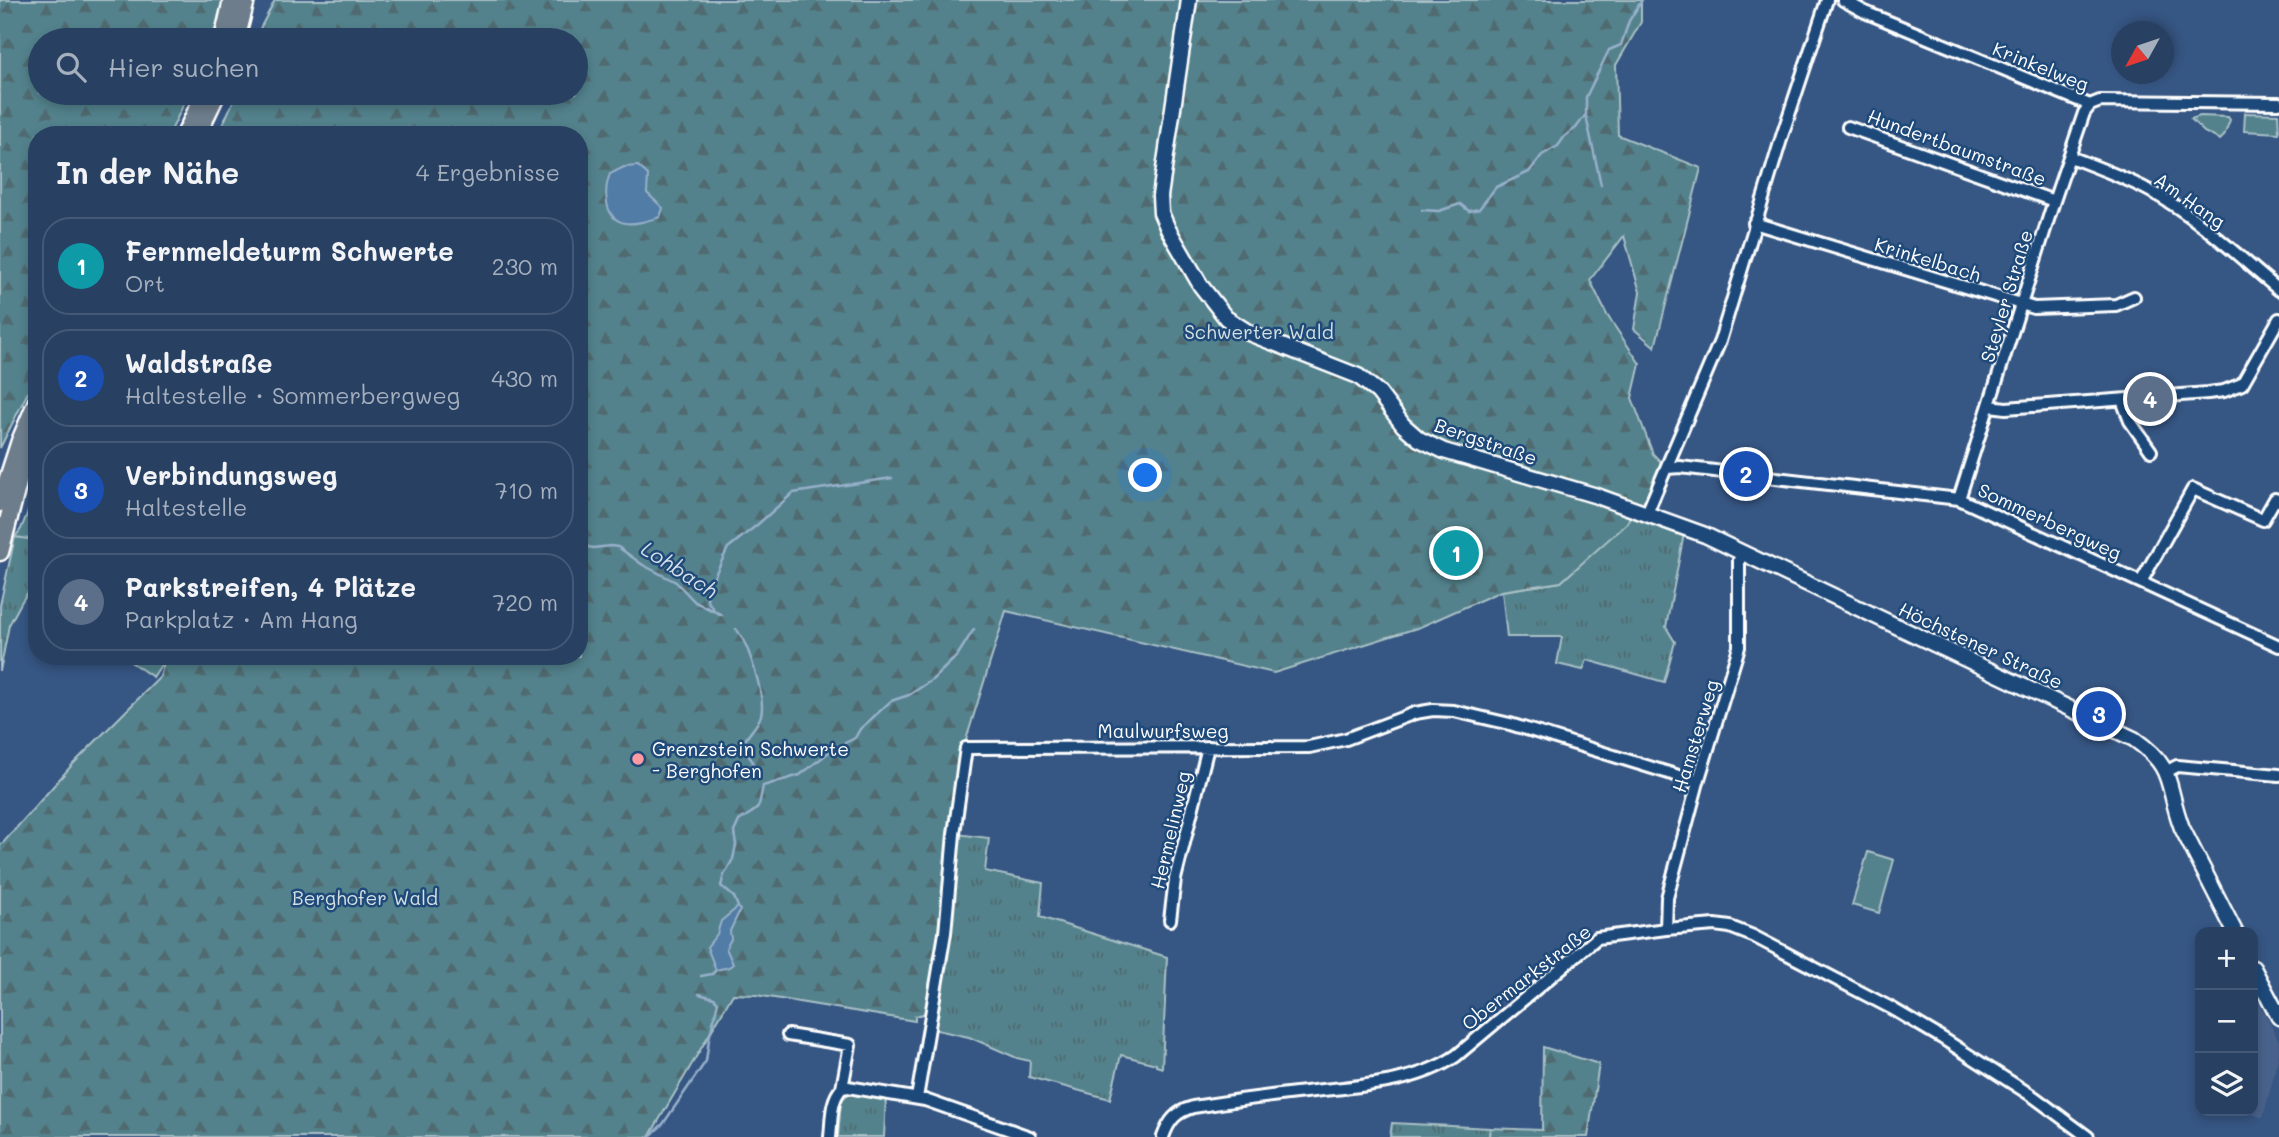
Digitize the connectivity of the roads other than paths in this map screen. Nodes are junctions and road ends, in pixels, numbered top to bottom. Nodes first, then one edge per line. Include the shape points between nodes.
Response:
1 (232, 0) edge
2 (246, 0) edge
3 (1189, 0) edge
4 (1827, 0) edge
5 (1843, 0) edge
6 (226, 28) edge
7 (239, 28) edge
8 (2279, 103) edge
9 (200, 105) edge
10 (211, 105) edge
11 (2090, 105) junction
12 (190, 126) edge
13 (201, 126) edge
14 (1848, 127) dead end
15 (2070, 157) junction
16 (2054, 201) junction
17 (1754, 223) junction
18 (2279, 290) edge
19 (2134, 297) dead end
20 (2021, 306) junction
21 (2279, 319) edge
22 (2122, 400) junction
23 (1990, 405) junction
24 (28, 422) edge
25 (28, 449) edge
26 (2151, 452) dead end
27 (1667, 468) junction
28 (1959, 499) junction
29 (2279, 501) edge
30 (0, 503) edge
31 (1647, 513) junction
32 (2, 545) edge
33 (1742, 552) junction
34 (2141, 582) junction
35 (2279, 646) edge
36 (1208, 747) junction
37 (2166, 772) junction
38 (2279, 775) edge
39 (1698, 782) junction
40 (1170, 920) dead end
41 (2232, 927) edge
42 (1666, 929) junction
43 (2258, 977) edge
44 (2279, 1017) edge
45 (788, 1035) dead end
46 (842, 1088) junction
47 (918, 1098) junction
48 (2075, 1133) edge
49 (830, 1137) edge
50 (1030, 1137) edge
51 (1163, 1137) edge
52 (2088, 1137) edge

1 - 6 main road
2 - 7 main road
3 - 31 main road, Bergstraße via 1161,213 1185,260 1219,310 1251,334 1358,376 1378,391 1411,433 1431,445
4 - 17 street
5 - 11 street, Krinkelweg
8 - 11 street, Krinkelweg
9 - 12 main road
10 - 13 main road
11 - 15 street, Steyler Straße
14 - 16 street, Hundertbaumstraße
15 - 16 street, Steyler Straße
15 - 18 street, Am Hang via 2151,191
16 - 20 street, Steyler Straße
17 - 20 street, Krinkelbach
17 - 27 street via 1720,341
19 - 20 street, Krinkelbach via 2116,305
20 - 23 street, Steyler Straße
21 - 22 street via 2242,384 2233,389
22 - 23 street via 2006,408
22 - 26 street
23 - 28 street, Steyler Straße
24 - 30 main road
25 - 32 main road
27 - 28 street, Sommerbergweg
27 - 31 street
28 - 34 street, Sommerbergweg
29 - 34 street via 2276,499 2263,520 2193,489
31 - 33 main road, Höchstener Straße
33 - 37 main road, Höchstener Straße via 2124,733 2154,754
33 - 39 street, Hamsterweg via 1739,647
34 - 35 street, Sommerbergweg
36 - 39 street, Maulwurfsweg via 1323,745 1402,717 1442,710 1510,724
36 - 40 street, Hermelinweg via 1175,879
36 - 47 street, Maulwurfsweg via 966,748 945,933
37 - 38 street via 2177,766
37 - 41 main road, Höchstener Straße via 2182,828
39 - 42 street, Hamsterweg via 1667,898
42 - 48 street, Obermarkstraße via 1722,925 1753,936 1934,1033 2034,1097
42 - 51 street, Obermarkstraße via 1597,938 1438,1067 1367,1084 1193,1107 1173,1116
43 - 44 main road
45 - 46 street via 850,1045
46 - 47 street
46 - 49 street via 833,1103
47 - 50 street
48 - 52 street, Obermarkstraße

